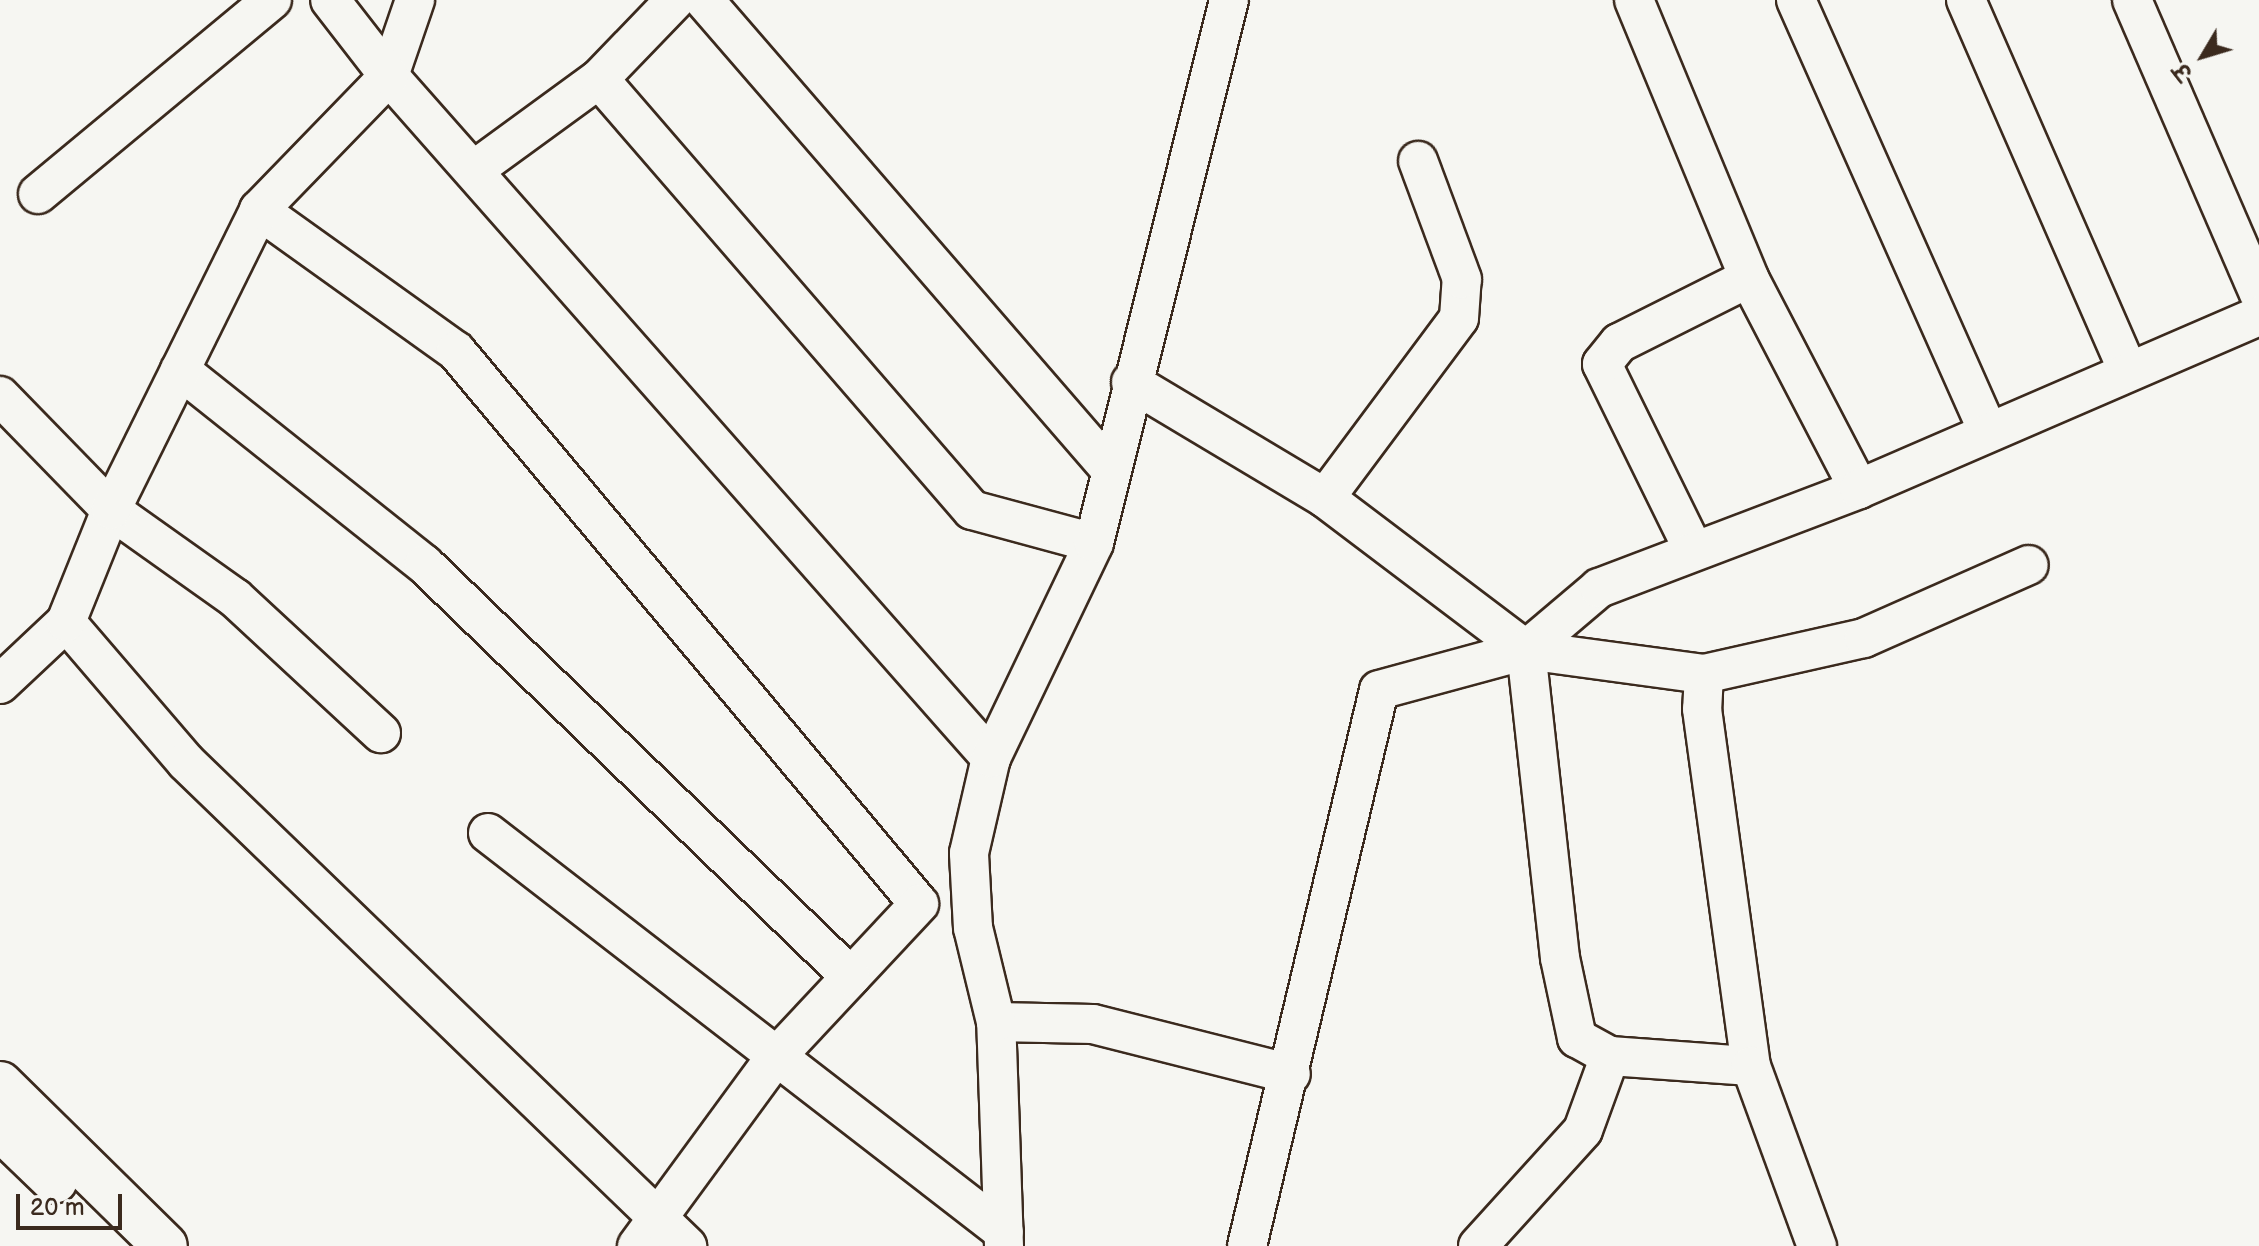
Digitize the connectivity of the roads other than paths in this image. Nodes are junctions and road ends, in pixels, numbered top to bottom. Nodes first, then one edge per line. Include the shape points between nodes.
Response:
1 (272, 0) edge
2 (330, 0) edge
3 (415, 0) edge
4 (675, 0) edge
5 (704, 0) edge
6 (1229, 0) edge
7 (1634, 0) edge
8 (1796, 0) edge
9 (1966, 0) edge
10 (2132, 0) edge
11 (389, 76) junction
12 (599, 79) junction
13 (1418, 161) dead end
14 (474, 170) junction
15 (38, 194) dead end
16 (259, 210) junction
17 (1749, 278) junction
18 (2259, 294) edge
19 (2259, 316) edge
20 (2127, 369) junction
21 (180, 370) junction
22 (1131, 382) junction
23 (0, 396) edge
24 (1988, 432) junction
25 (1110, 469) junction
26 (1859, 489) junction
27 (1325, 498) junction
28 (111, 510) junction
29 (1094, 543) junction
30 (1693, 549) junction
31 (2029, 565) dead end
32 (66, 622) junction
33 (1526, 650) junction
34 (1704, 674) junction
35 (0, 684) edge
36 (381, 733) dead end
37 (991, 758) junction
38 (488, 833) dead end
39 (969, 853) junction
40 (919, 904) junction
41 (851, 977) junction
42 (996, 1022) junction
43 (1610, 1056) junction
44 (774, 1059) junction
45 (1751, 1066) junction
46 (1291, 1074) junction
47 (0, 1084) edge
48 (0, 1128) edge
49 (661, 1238) edge
50 (1004, 1239) edge
51 (123, 1246) edge
52 (165, 1246) edge
53 (1247, 1246) edge
54 (1478, 1246) edge
55 (1817, 1246) edge

1 - 15 street
2 - 11 street
3 - 11 street
4 - 12 street
5 - 25 street
6 - 22 street
7 - 17 street
8 - 24 street
9 - 20 street
10 - 18 street
11 - 14 street
11 - 16 street
12 - 14 street
12 - 29 street via 972,510
13 - 27 street via 1462,279 1459,318
14 - 37 street
16 - 21 street
16 - 40 street via 456,351
17 - 26 street
17 - 30 street via 1619,343 1602,364
19 - 20 street
20 - 24 street
21 - 28 street
21 - 41 street via 424,564
22 - 25 street
22 - 27 street
23 - 28 street
24 - 26 street
25 - 29 street
26 - 30 street
27 - 33 street
28 - 32 street
28 - 36 street via 235,598
29 - 37 street
30 - 33 street via 1599,588
31 - 34 street via 1864,638
32 - 35 street
32 - 49 street via 186,762
33 - 34 street
33 - 43 street via 1560,958 1577,1038
33 - 46 street via 1379,690
34 - 45 street via 1702,709
37 - 39 street
38 - 44 street
39 - 40 street
39 - 42 street via 973,928
40 - 41 street
41 - 44 street
42 - 46 street via 1093,1024
42 - 50 street
43 - 45 street
43 - 54 street via 1583,1130
44 - 49 street
44 - 50 street
45 - 55 street
46 - 53 street
47 - 52 street
48 - 51 street

